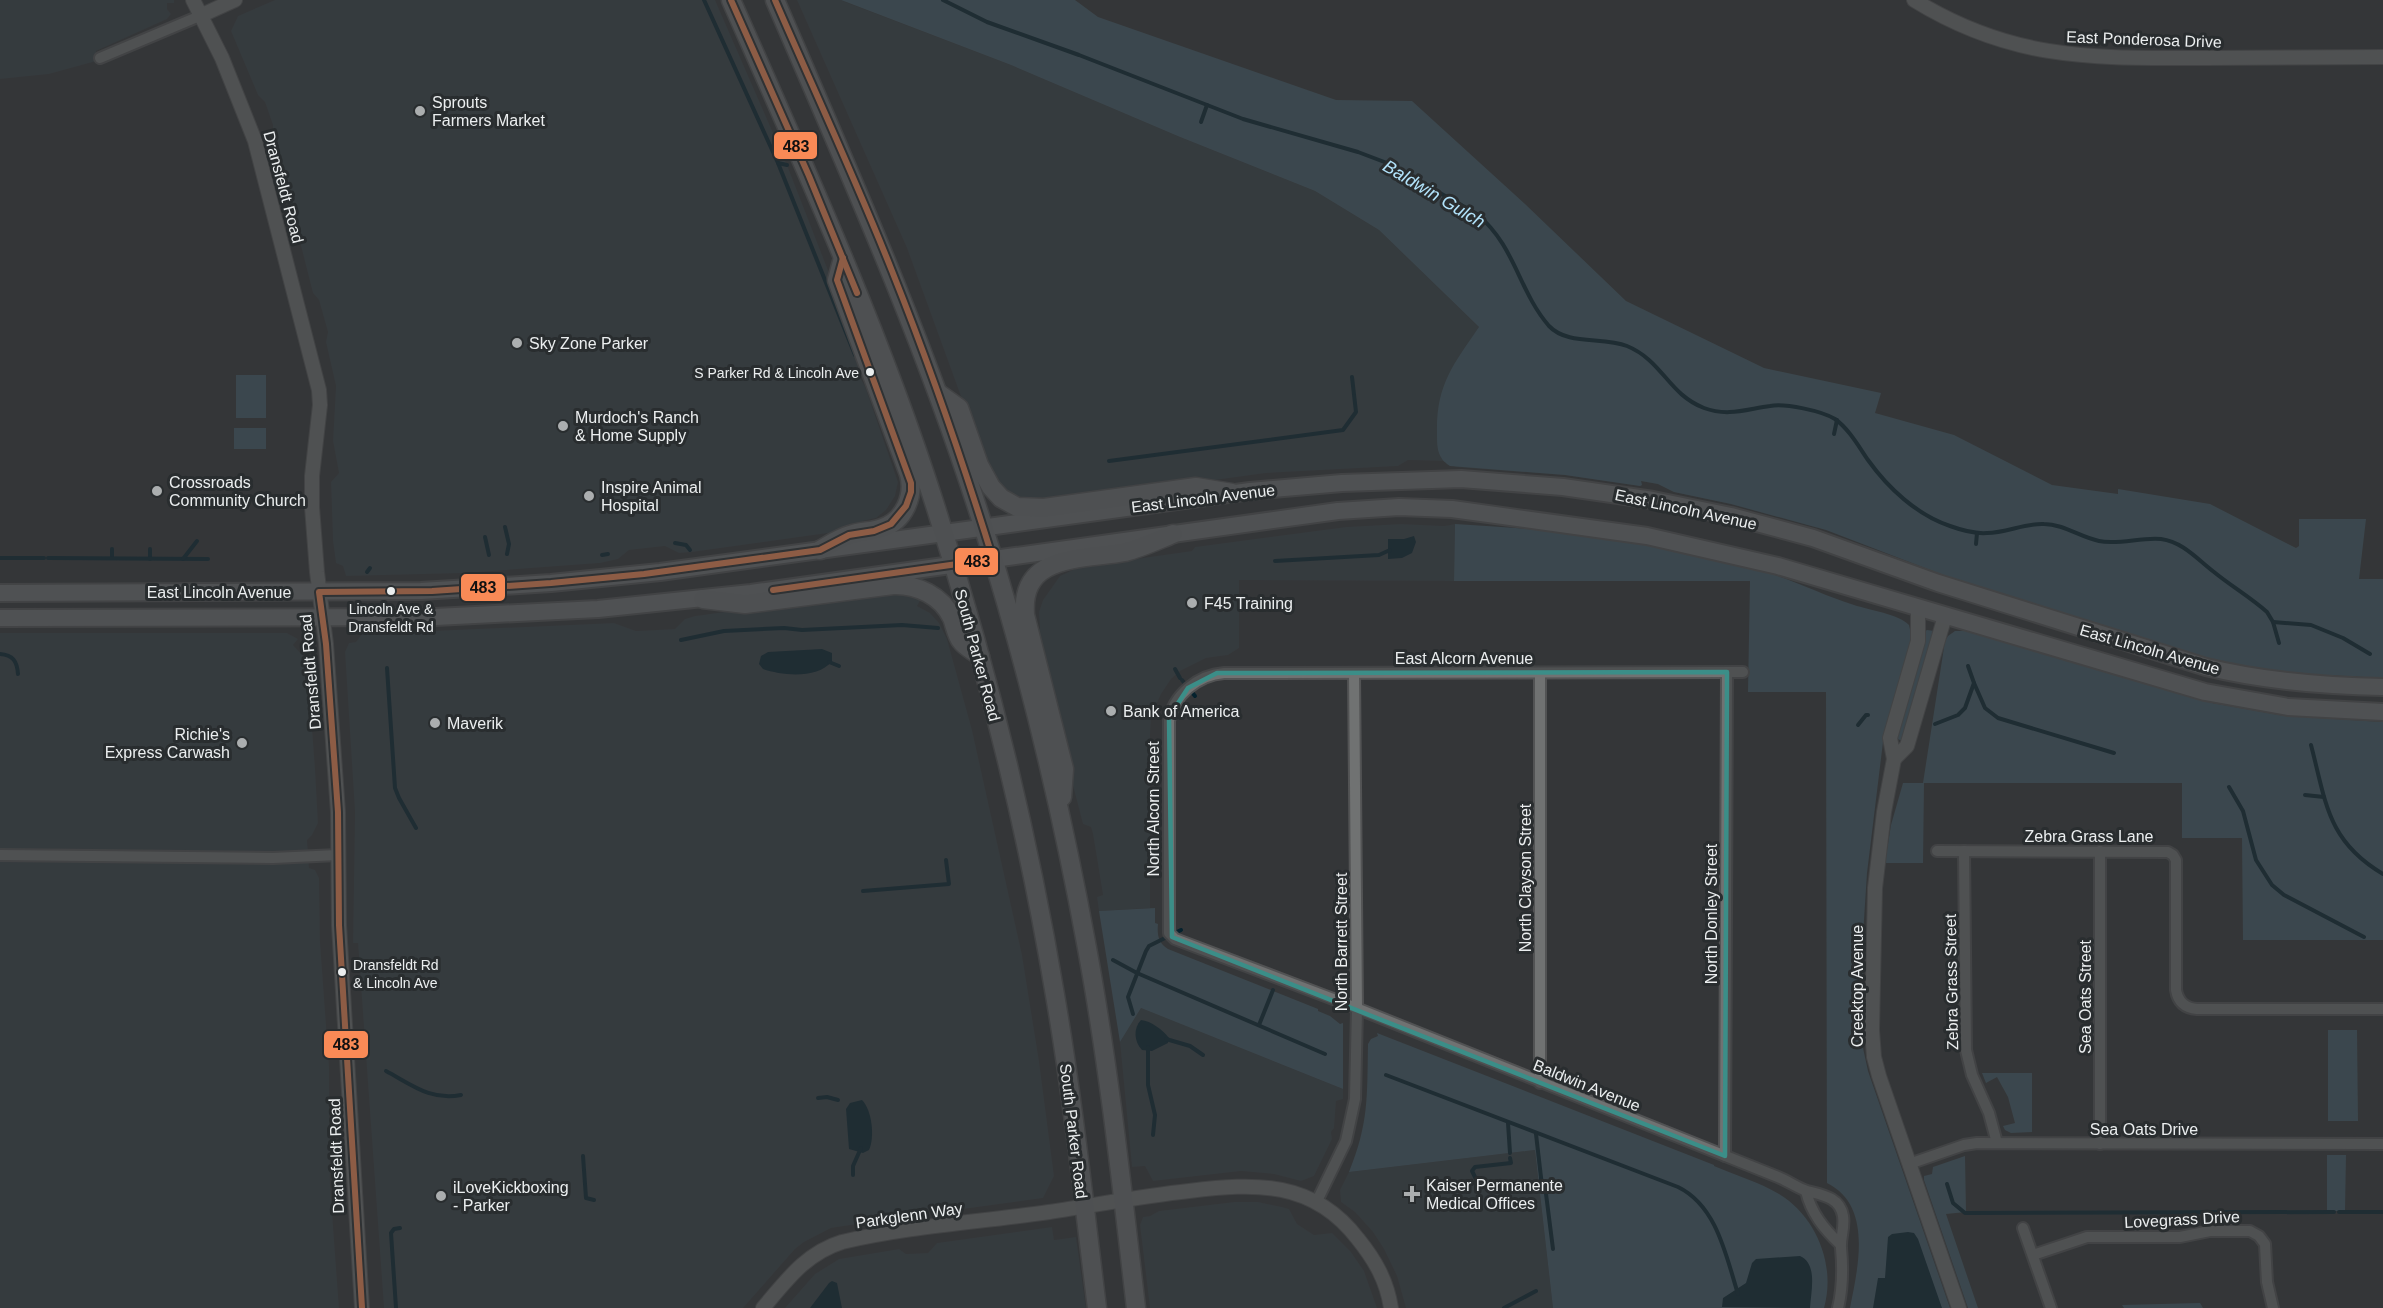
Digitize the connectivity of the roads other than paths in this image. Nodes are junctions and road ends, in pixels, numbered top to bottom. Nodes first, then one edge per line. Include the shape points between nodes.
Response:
1 (193, 0) edge
2 (235, 0) edge
3 (731, 0) edge
4 (775, 0) edge
5 (1914, 0) edge
6 (202, 15) junction
7 (2383, 57) edge
8 (99, 58) dead end
9 (843, 258) junction
10 (938, 393) junction
11 (1232, 493) junction
12 (984, 528) junction
13 (944, 533) junction
14 (1173, 534) junction
15 (820, 550) junction
16 (993, 559) junction
17 (953, 564) junction
18 (319, 592) junction
19 (0, 593) edge
20 (703, 599) junction
21 (1918, 608) junction
22 (1946, 616) junction
23 (0, 618) edge
24 (322, 618) junction
25 (980, 656) junction
26 (1727, 672) junction
27 (1743, 672) dead end
28 (1354, 673) junction
29 (1540, 673) junction
30 (2383, 687) edge
31 (1188, 688) joint
32 (2383, 712) edge
33 (1894, 759) junction
34 (1061, 817) junction
35 (1937, 851) dead end
36 (1964, 851) junction
37 (2100, 851) junction
38 (0, 855) edge
39 (338, 855) junction
40 (1170, 936) joint
41 (1357, 1009) junction
42 (2383, 1009) edge
43 (1540, 1083) junction
44 (1997, 1143) junction
45 (2100, 1144) junction
46 (2383, 1144) edge
47 (1725, 1156) junction
48 (1909, 1164) junction
49 (1806, 1191) junction
50 (1123, 1199) junction
51 (1316, 1203) junction
52 (1084, 1206) junction
53 (2023, 1228) dead end
54 (1840, 1244) junction
55 (2032, 1255) junction
56 (362, 1308) edge
57 (763, 1308) edge
58 (1097, 1308) edge
59 (1136, 1308) edge
60 (1392, 1308) edge
61 (1838, 1308) edge
62 (1959, 1308) edge
63 (2050, 1308) edge
64 (2273, 1308) edge

1 - 6 street, Dransfeldt Road
2 - 6 street
3 - 9 highway, South Parker Road
4 - 10 highway via 875,230
5 - 7 street, East Ponderosa Drive via 1982,34 2068,55
6 - 8 street
6 - 18 street, Dransfeldt Road via 255,141 317,379 320,405 312,501
9 - 13 highway, South Parker Road
9 - 15 highway via 837,280 909,474 911,492 903,511 888,526 849,535
10 - 11 highway via 959,408 991,487 1000,498 1017,507 1044,508 1196,487
10 - 12 highway
11 - 12 main road, East Lincoln Avenue
11 - 30 main road, East Lincoln Avenue via 1461,479 1631,496 1802,535 1938,583 2206,667 2298,683
12 - 13 main road, East Lincoln Avenue
12 - 16 highway
13 - 15 main road, East Lincoln Avenue
13 - 17 highway, South Parker Road
14 - 16 main road, East Lincoln Avenue
14 - 21 main road, East Lincoln Avenue via 1338,511 1399,507 1460,510 1705,547
14 - 34 highway via 1127,551 1054,563 1028,589 1026,621 1064,769
15 - 18 main road, East Lincoln Avenue via 551,583 432,591
16 - 17 main road, East Lincoln Avenue
16 - 34 highway
17 - 20 main road, East Lincoln Avenue
17 - 25 highway, South Parker Road
18 - 19 main road, East Lincoln Avenue
18 - 24 street, Dransfeldt Road
20 - 24 main road, East Lincoln Avenue via 530,614
20 - 25 highway via 745,604 907,585 940,601 960,640
21 - 22 main road, East Lincoln Avenue
21 - 33 street, Creektop Avenue via 1918,641 1890,738
22 - 32 main road, East Lincoln Avenue via 2214,694 2308,709
22 - 33 street, Creektop Avenue via 1907,746
23 - 24 main road, East Lincoln Avenue
24 - 39 street, Dransfeldt Road
25 - 52 highway, South Parker Road via 1041,918 1067,1067
26 - 27 street, East Alcorn Avenue
26 - 29 street, East Alcorn Avenue
26 - 47 street, North Donley Street
28 - 29 street, East Alcorn Avenue
28 - 31 street, East Alcorn Avenue via 1217,674
28 - 41 street, North Barrett Street
29 - 43 street, North Clayson Street
31 - 40 street, North Alcorn Street via 1171,711 1168,726
33 - 48 street, Creektop Avenue via 1874,897 1872,1036 1878,1072
34 - 50 highway via 1096,1000
35 - 36 street, Zebra Grass Lane
36 - 37 street, Zebra Grass Lane
36 - 44 street, Zebra Grass Street via 1966,1050
37 - 42 street, Zebra Grass Lane via 2164,851 2175,858 2176,986 2178,999 2186,1007
37 - 45 street, Sea Oats Street
38 - 39 street
39 - 56 street, Dransfeldt Road
40 - 41 street, Baldwin Avenue
41 - 43 street, Baldwin Avenue
41 - 51 street, North Barrett Street via 1355,1099 1350,1126
43 - 47 street, Baldwin Avenue
44 - 45 street, Sea Oats Drive
44 - 48 street, Sea Oats Drive via 1967,1144
45 - 46 street, Sea Oats Drive
47 - 49 street, Baldwin Avenue
48 - 62 street, Creektop Avenue
49 - 54 street via 1825,1230
49 - 54 street, Baldwin Avenue via 1828,1197 1839,1206 1844,1220
50 - 51 street, Parkglenn Way via 1252,1185 1282,1190
50 - 52 street, Parkglenn Way
50 - 59 highway
51 - 60 street, Parkglenn Way via 1337,1217 1364,1246 1383,1278
52 - 57 street, Parkglenn Way via 842,1242 806,1260
52 - 58 highway, South Parker Road
53 - 55 street
54 - 61 street, Baldwin Avenue via 1843,1279
55 - 63 street
55 - 64 street, Lovegrass Drive via 2087,1237 2180,1237 2210,1231 2250,1231 2265,1244

